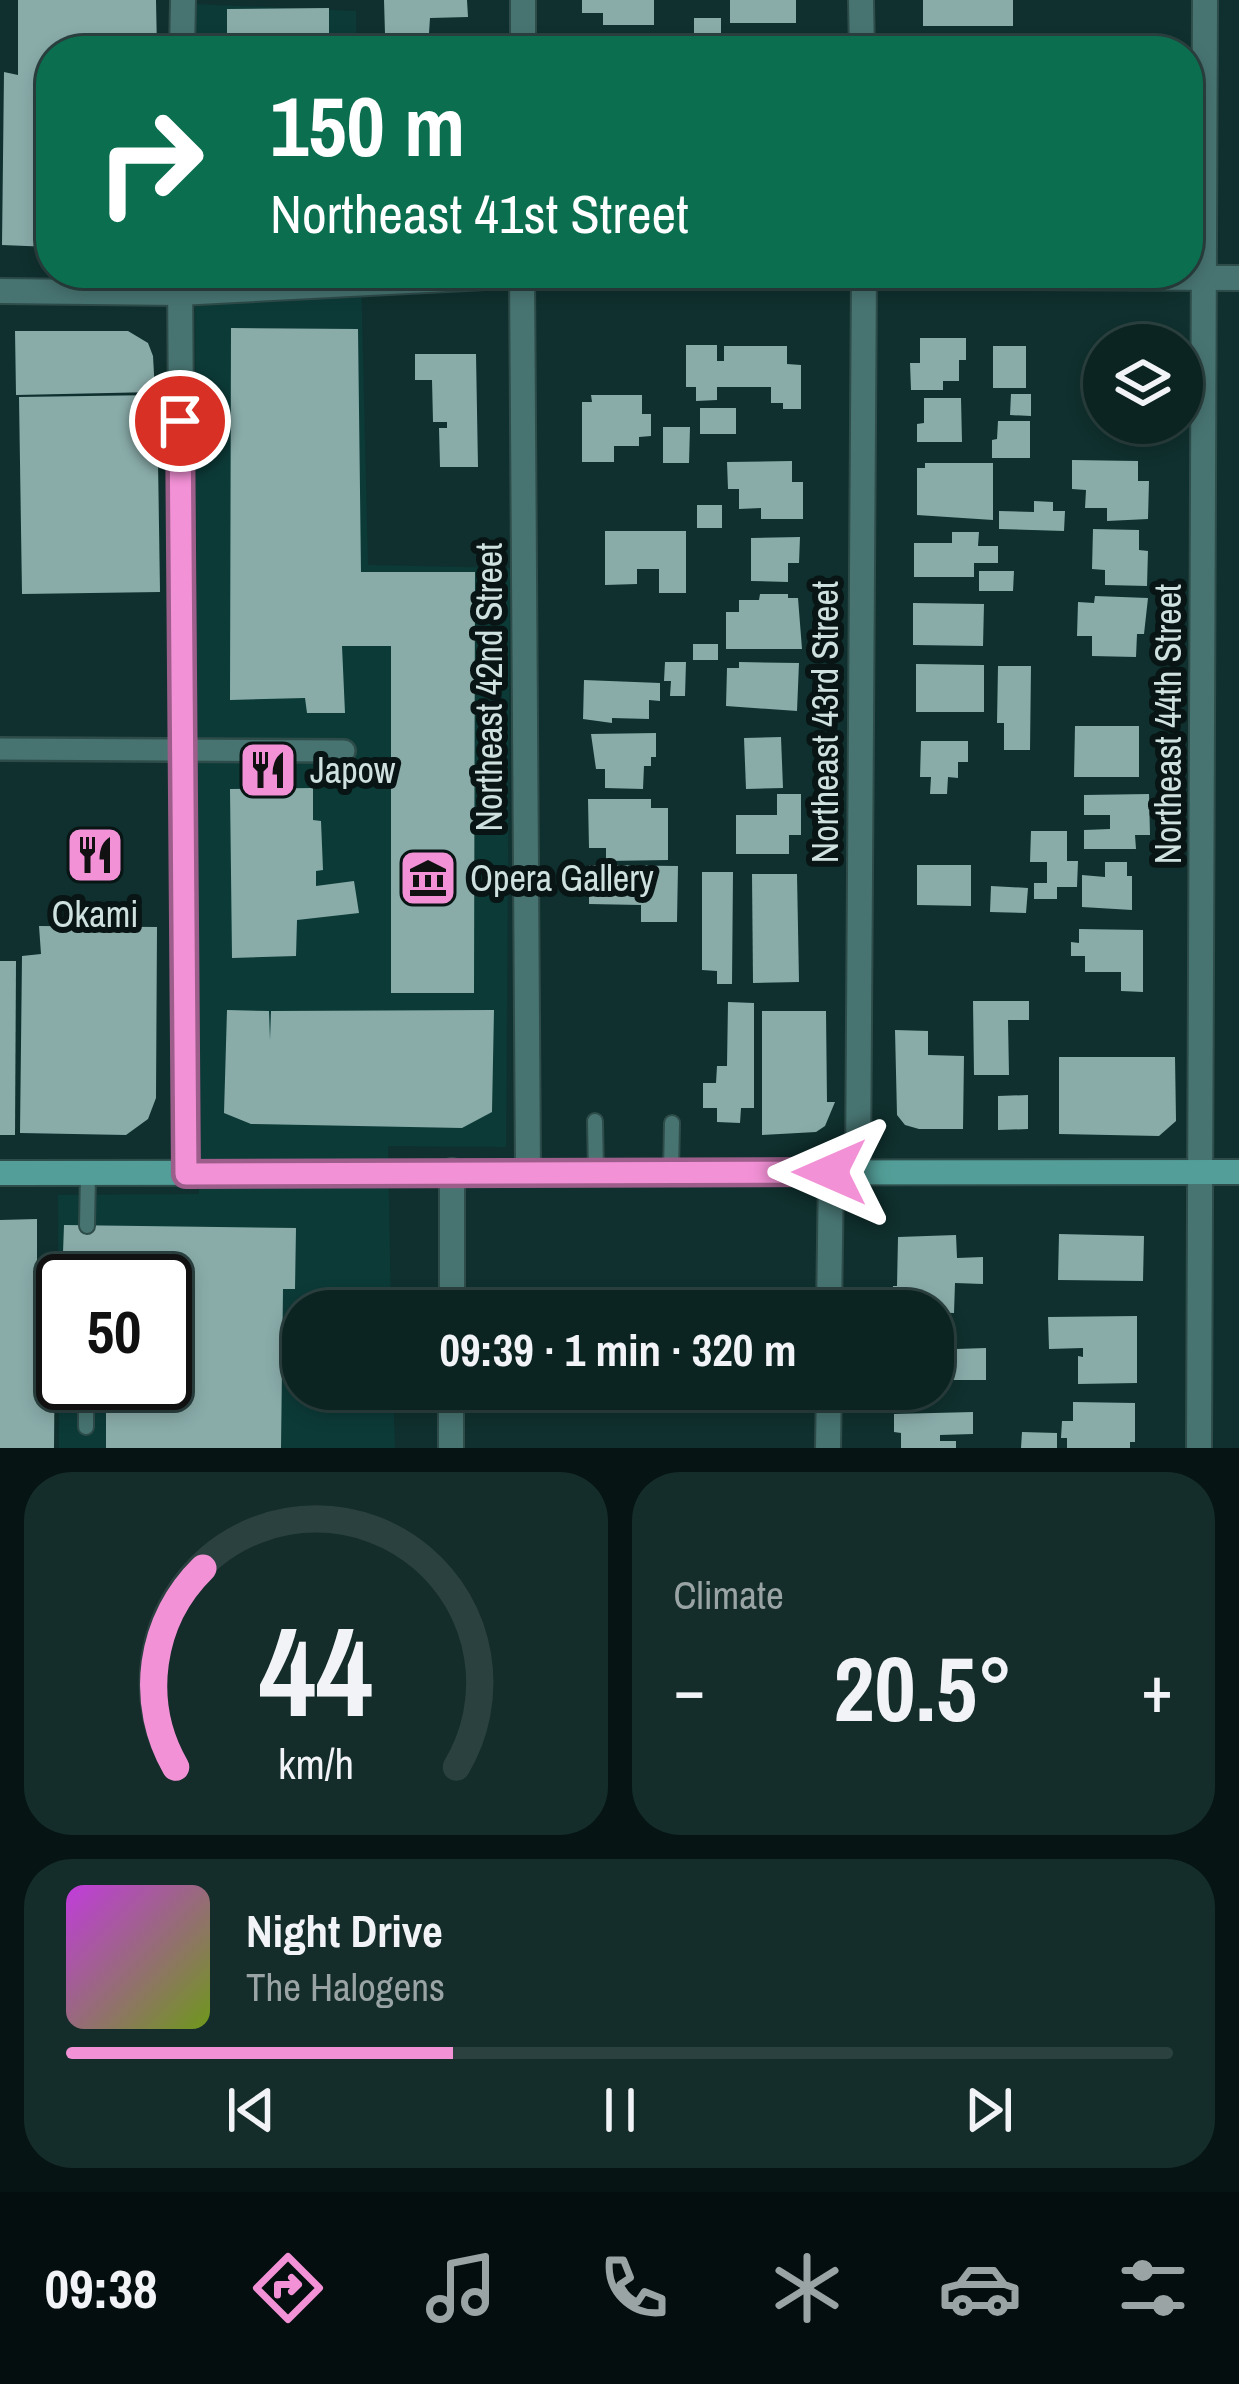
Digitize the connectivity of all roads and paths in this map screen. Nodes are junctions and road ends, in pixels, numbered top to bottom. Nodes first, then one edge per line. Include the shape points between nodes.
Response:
1 (183, 0) edge
2 (524, 0) edge
3 (861, 0) edge
4 (1205, 0) edge
5 (182, 36) edge
6 (523, 36) edge
7 (862, 36) edge
8 (1204, 278) junction
9 (1239, 278) edge
10 (67, 288) edge
11 (179, 288) edge
12 (522, 288) edge
13 (864, 288) edge
14 (0, 291) edge
15 (0, 749) edge
16 (344, 751) dead end
17 (183, 752) junction
18 (596, 1121) dead end
19 (672, 1123) dead end
20 (452, 1171) junction
21 (528, 1172) junction
22 (596, 1172) junction
23 (671, 1172) junction
24 (830, 1172) junction
25 (858, 1172) junction
26 (1202, 1172) junction
27 (1239, 1172) edge
28 (0, 1173) edge
29 (88, 1173) junction
30 (186, 1174) junction
31 (87, 1226) dead end
32 (452, 1290) edge
33 (829, 1290) edge
34 (86, 1410) edge
35 (452, 1410) edge
36 (829, 1410) edge
37 (86, 1427) dead end
38 (451, 1448) edge
39 (828, 1448) edge
40 (1199, 1448) edge

1 - 5 street
2 - 6 street
3 - 7 street
4 - 8 street, Northeast 44th Street
8 - 9 street
8 - 26 street, Northeast 44th Street
10 - 14 street
11 - 17 street
12 - 21 street, Northeast 42nd Street
13 - 25 street, Northeast 43rd Street
15 - 17 street
16 - 17 street
17 - 30 street
18 - 22 lane
19 - 23 lane
20 - 21 main road
20 - 30 main road
20 - 32 street
21 - 22 main road
22 - 23 main road
23 - 24 main road
24 - 25 main road
24 - 33 street
25 - 26 main road
26 - 27 main road
26 - 40 street, Northeast 44th Street
28 - 29 main road
29 - 30 main road
29 - 31 lane
34 - 37 lane
35 - 38 street
36 - 39 street

